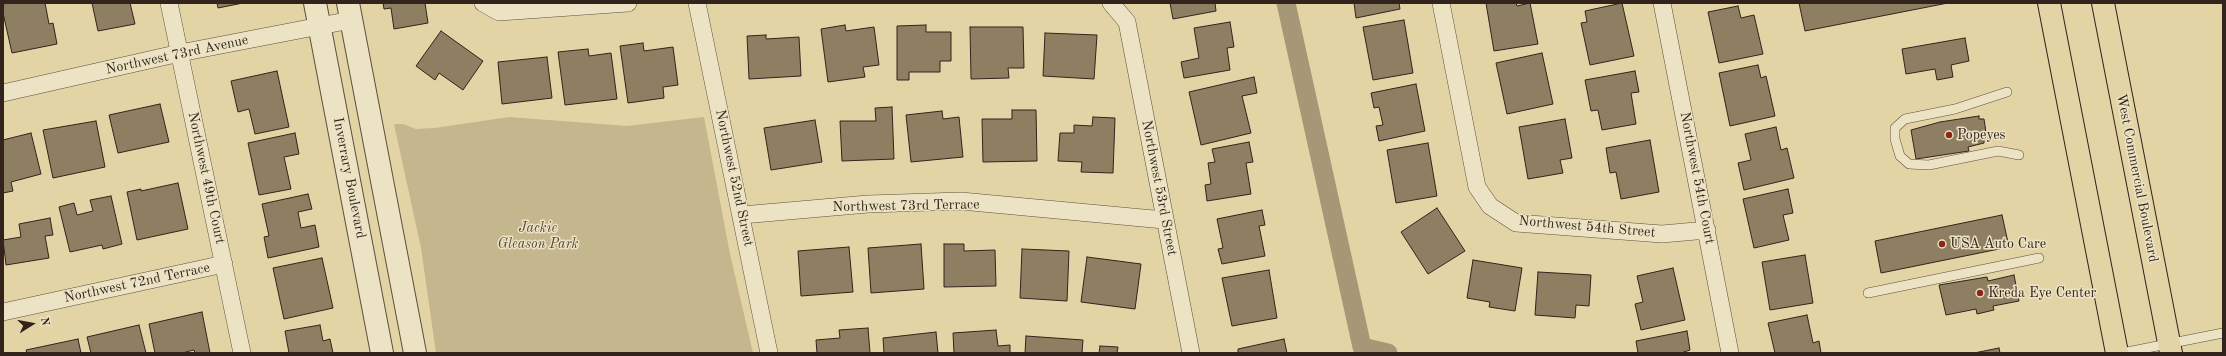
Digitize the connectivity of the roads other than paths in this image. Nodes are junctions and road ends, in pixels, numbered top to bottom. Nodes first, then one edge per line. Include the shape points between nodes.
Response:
1 (169, 3) edge
2 (315, 3) edge
3 (483, 3) edge
4 (628, 3) edge
5 (697, 3) edge
6 (1111, 3) edge
7 (1441, 3) edge
8 (1662, 3) edge
9 (2049, 3) edge
10 (2103, 3) edge
11 (349, 12) edge
12 (320, 26) junction
13 (180, 53) junction
14 (3, 92) edge
15 (2007, 92) dead end
16 (2019, 155) dead end
17 (742, 215) junction
18 (1164, 220) junction
19 (1707, 230) junction
20 (2039, 258) dead end
21 (224, 264) junction
22 (1868, 293) dead end
23 (3, 312) edge
24 (2223, 333) edge
25 (2171, 348) edge
26 (242, 353) edge
27 (382, 353) edge
28 (415, 353) edge
29 (769, 353) edge
30 (1191, 353) edge
31 (1730, 353) edge
32 (2116, 353) edge
33 (2122, 353) edge

1 - 13 street, Northwest 49th Court
2 - 12 street, Inverrary Boulevard
3 - 4 street via 499,12
5 - 17 street, Northwest 52nd Street
6 - 18 street, Northwest 53rd Street via 1127,22
7 - 19 street, Northwest 54th Street via 1477,186 1490,206 1516,223 1662,234
8 - 19 street, Northwest 54th Court
9 - 32 highway
10 - 25 highway, West Commercial Boulevard
11 - 12 street, Northwest 73rd Avenue
11 - 28 street
12 - 13 street, Northwest 73rd Avenue
12 - 27 street, Inverrary Boulevard
13 - 14 street, Northwest 73rd Avenue
13 - 21 street, Northwest 49th Court
15 - 16 lane via 1955,109 1905,119 1895,128 1895,139 1900,156 1909,164 1929,165 1998,151
17 - 18 street, Northwest 73rd Terrace via 868,204 961,201
17 - 29 street, Northwest 52nd Street
18 - 30 street, Northwest 53rd Street
19 - 31 street, Northwest 54th Court
20 - 22 lane
21 - 23 street, Northwest 72nd Terrace
21 - 26 street, Northwest 49th Court
24 - 25 lane
25 - 33 lane

